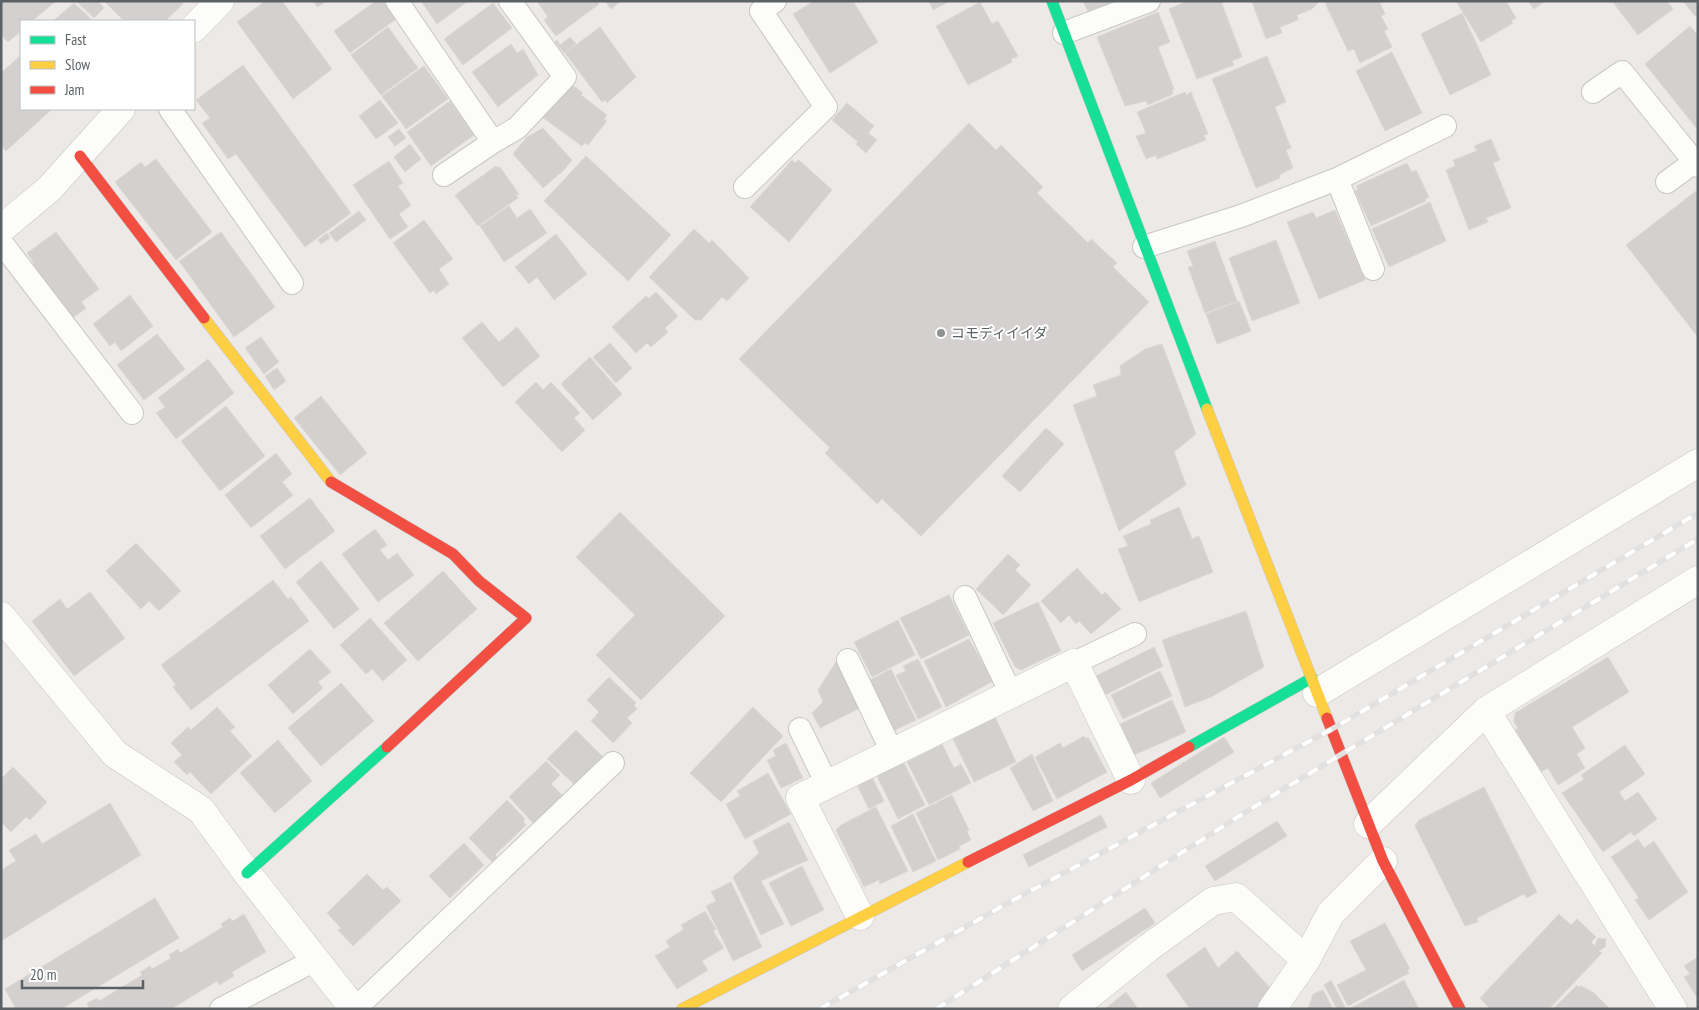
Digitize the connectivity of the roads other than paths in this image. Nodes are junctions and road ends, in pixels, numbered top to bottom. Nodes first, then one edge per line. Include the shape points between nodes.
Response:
1 (220, 1) edge
2 (397, 1) edge
3 (510, 1) edge
4 (775, 1) edge
5 (1052, 1) edge
6 (1149, 1) edge
7 (195, 27) edge
8 (1064, 33) junction
9 (1593, 92) dead end
10 (121, 110) edge
11 (171, 110) edge
12 (1445, 126) dead end
13 (493, 142) junction
14 (80, 156) junction
15 (1696, 164) edge
16 (444, 174) dead end
17 (1337, 179) junction
18 (1667, 182) dead end
19 (745, 187) dead end
20 (4, 225) edge
21 (1144, 247) junction
22 (1373, 269) dead end
23 (292, 283) dead end
24 (132, 413) dead end
25 (1698, 463) edge
26 (1698, 580) edge
27 (965, 597) dead end
28 (1, 616) edge
29 (1135, 634) dead end
30 (848, 660) dead end
31 (1074, 663) junction
32 (1314, 686) junction
33 (1011, 694) junction
34 (1486, 711) junction
35 (800, 729) dead end
36 (892, 752) junction
37 (613, 763) dead end
38 (1131, 780) junction
39 (827, 784) junction
40 (1368, 824) junction
41 (1383, 860) junction
42 (247, 872) junction
43 (860, 916) junction
44 (315, 960) junction
45 (1306, 960) junction
46 (221, 1009) edge
47 (355, 1009) edge
48 (682, 1009) edge
49 (1072, 1009) edge
50 (1272, 1009) edge
51 (1460, 1009) edge
52 (1673, 1009) edge

1 - 7 street
2 - 13 lane
3 - 13 lane via 565,77 517,128
4 - 19 lane via 761,10 826,107
5 - 8 street
6 - 8 lane
8 - 21 street
9 - 15 lane via 1622,72
10 - 14 street
11 - 23 lane
12 - 17 lane
13 - 16 lane
14 - 20 street via 49,189
14 - 42 street via 334,486 453,554 478,581 526,618
15 - 18 lane
17 - 21 lane via 1241,216
17 - 22 lane
20 - 24 lane
21 - 32 street
25 - 32 street
26 - 34 street
27 - 33 lane
28 - 42 street via 115,754 201,810
29 - 31 lane
30 - 36 lane
31 - 33 street
31 - 38 street
32 - 38 street
32 - 40 street
33 - 36 street
34 - 40 street
34 - 52 street
35 - 39 lane
36 - 39 street
37 - 47 lane
38 - 43 street
39 - 43 street via 800,798
40 - 41 street
41 - 45 street via 1331,912
41 - 51 street
42 - 44 street
43 - 48 street
44 - 46 lane
44 - 47 street
45 - 49 street via 1236,897 1213,901
45 - 50 street

